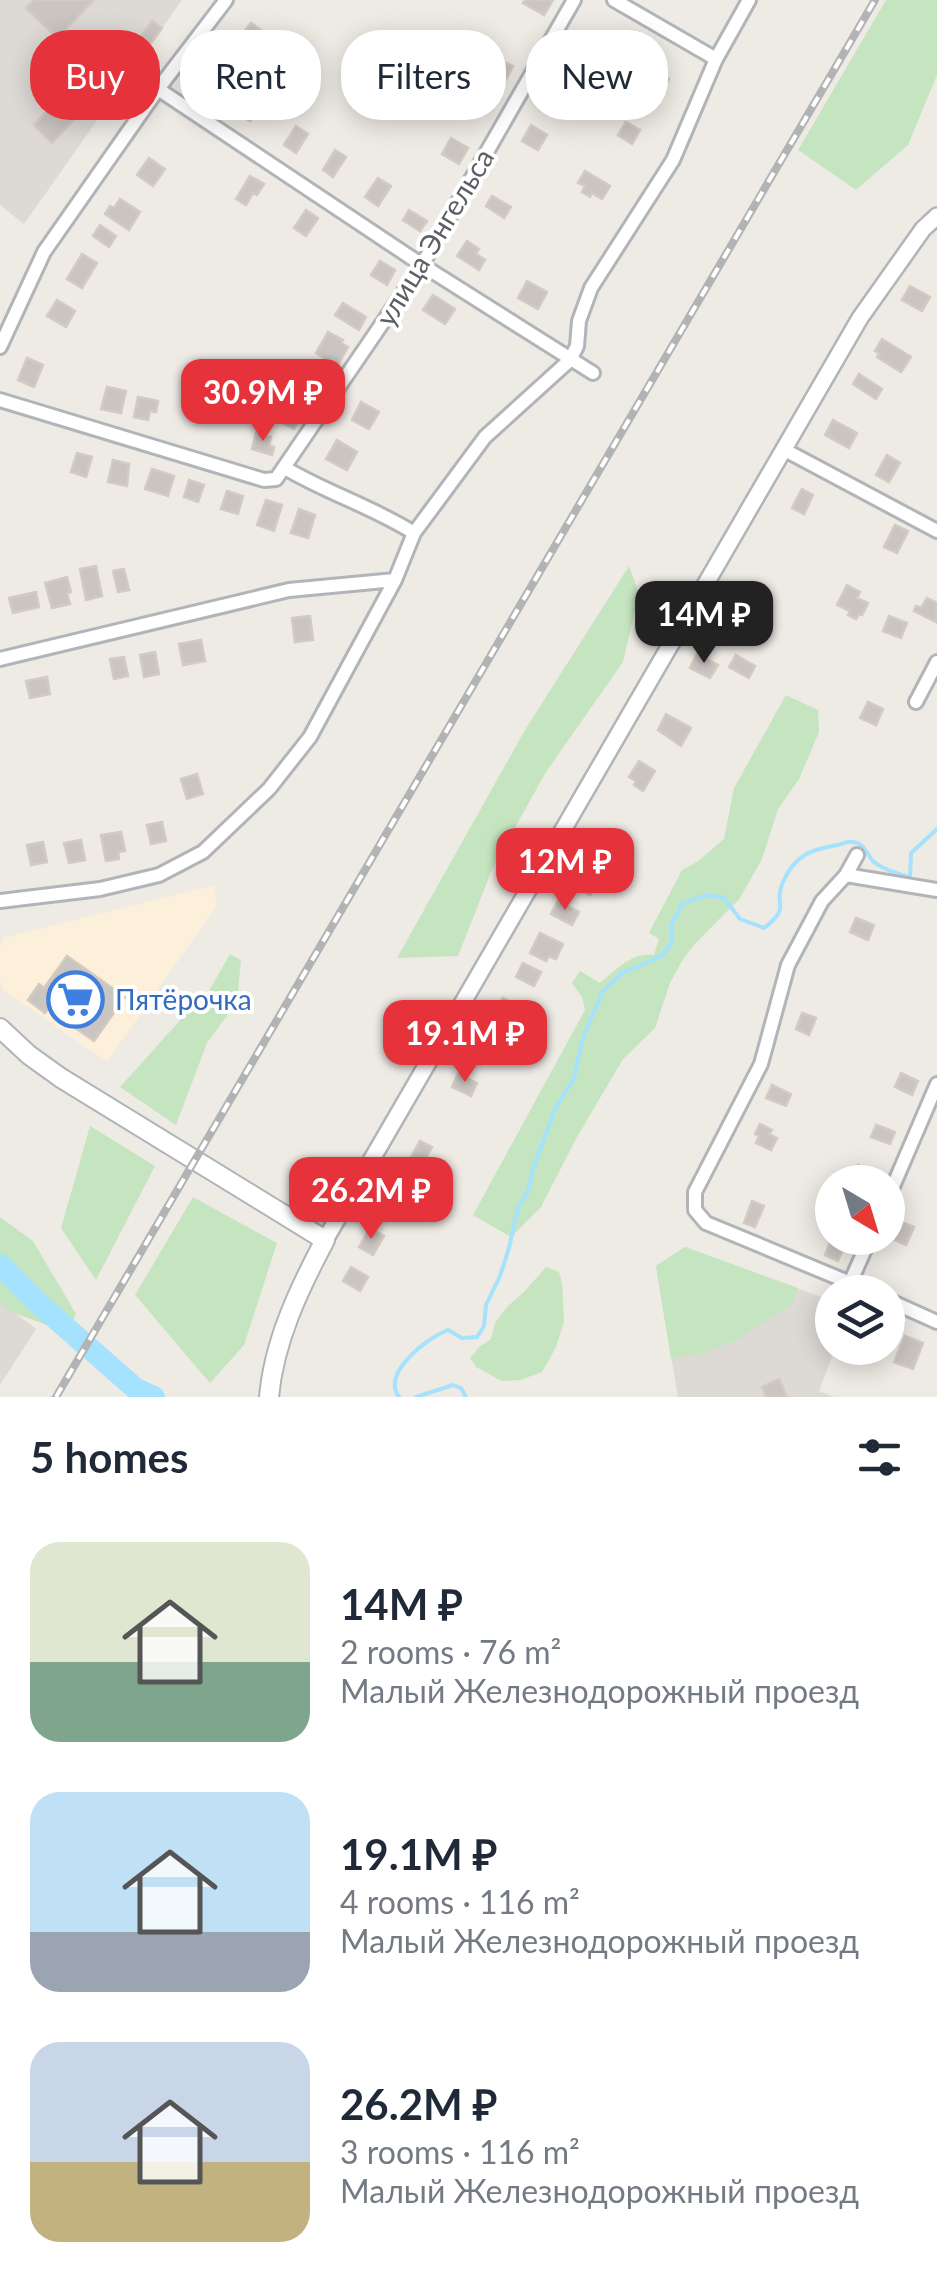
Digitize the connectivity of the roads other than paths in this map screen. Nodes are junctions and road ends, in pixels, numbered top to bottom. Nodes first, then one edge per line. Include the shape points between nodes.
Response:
1 (226, 0) edge
2 (574, 0) edge
3 (614, 0) edge
4 (749, 0) edge
5 (716, 59) junction
6 (160, 86) edge
7 (160, 90) edge
8 (136, 120) edge
9 (937, 216) edge
10 (422, 264) junction
11 (0, 346) edge
12 (570, 360) junction
13 (593, 373) dead end
14 (0, 400) edge
15 (783, 450) junction
16 (285, 468) junction
17 (937, 531) edge
18 (414, 533) junction
19 (395, 580) junction
20 (0, 658) edge
21 (937, 662) edge
22 (916, 702) dead end
23 (857, 855) dead end
24 (846, 875) junction
25 (937, 890) edge
26 (0, 901) edge
27 (0, 1028) edge
28 (937, 1084) edge
29 (902, 1165) edge
30 (325, 1240) junction
31 (831, 1275) edge
32 (905, 1308) edge
33 (937, 1322) edge
34 (270, 1388) edge

1 - 6 street
2 - 10 street, улица Энгельса
3 - 5 street
4 - 5 street
5 - 12 street via 674,160 591,288
7 - 10 street
8 - 11 street via 44,252
9 - 15 street via 860,318
10 - 12 street
10 - 16 street, улица Энгельса
12 - 13 street
12 - 18 street via 485,437
14 - 16 street via 264,480 276,480
15 - 17 street
15 - 30 street
16 - 18 street
18 - 19 street
19 - 20 street via 288,590
19 - 26 street via 310,737 269,789 203,852 159,876
21 - 22 street
23 - 24 street
24 - 25 street
24 - 31 street via 822,901 788,964 762,1064 695,1192 695,1210 706,1223
27 - 30 main road via 61,1078
28 - 29 street
30 - 34 main road via 287,1322
32 - 33 street

